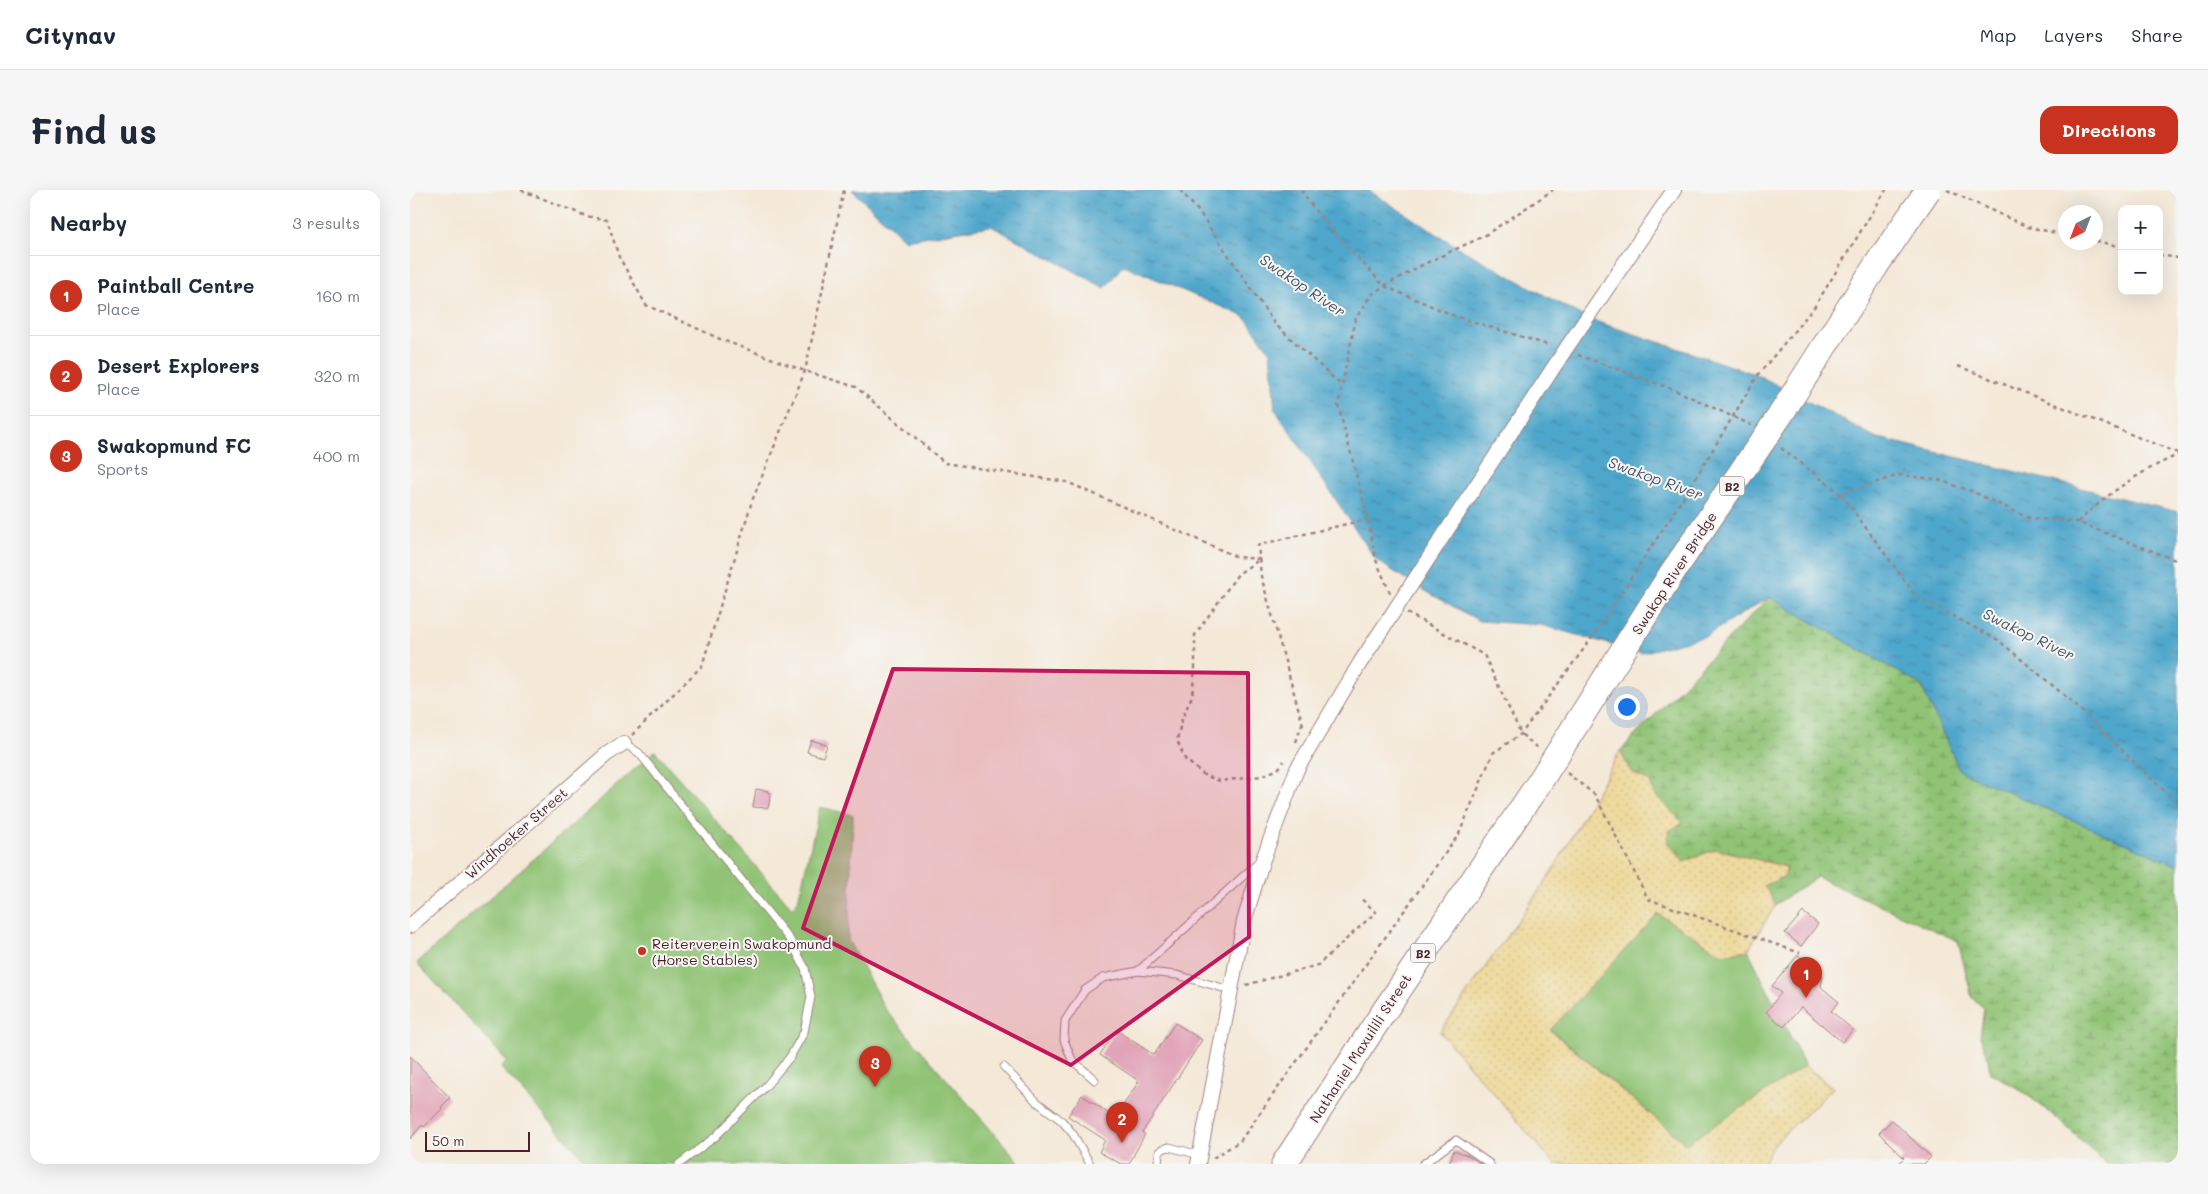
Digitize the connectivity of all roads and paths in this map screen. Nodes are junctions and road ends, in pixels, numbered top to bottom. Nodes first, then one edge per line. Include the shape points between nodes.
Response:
1 (521, 190) edge
2 (844, 190) edge
3 (1180, 190) edge
4 (1301, 190) edge
5 (1553, 190) edge
6 (1674, 190) edge
7 (1886, 190) edge
8 (1928, 190) edge
9 (1947, 190) edge
10 (2058, 233) edge
11 (2103, 243) edge
12 (2118, 246) edge
13 (2163, 255) edge
14 (2178, 258) edge
15 (1384, 286) junction
16 (1565, 350) junction
17 (1958, 366) dead end
18 (805, 370) junction
19 (1341, 385) junction
20 (1732, 415) junction
21 (1754, 428) dead end
22 (1778, 446) dead end
23 (2178, 454) edge
24 (1841, 494) junction
25 (1368, 519) junction
26 (2077, 522) junction
27 (1260, 558) junction
28 (2178, 561) edge
29 (1396, 608) junction
30 (1302, 724) junction
31 (1521, 734) junction
32 (624, 743) junction
33 (1294, 746) dead end
34 (1309, 748) junction
35 (1543, 753) dead end
36 (1287, 758) dead end
37 (1565, 771) dead end
38 (1538, 783) joint
39 (2178, 804) edge
40 (1263, 859) junction
41 (1359, 897) dead end
42 (410, 926) edge
43 (1800, 953) dead end
44 (1138, 970) junction
45 (1230, 990) junction
46 (1004, 1067) dead end
47 (1095, 1080) dead end
48 (1203, 1160) edge
49 (1486, 1163) edge
50 (679, 1164) edge
51 (1090, 1164) edge
52 (1158, 1164) edge
53 (1284, 1164) edge
54 (1423, 1164) edge

1 - 18 path via 586,216 607,220 619,257 646,305 720,339
2 - 18 path
3 - 19 path via 1274,323
4 - 15 path via 1320,216
5 - 15 path via 1484,236
6 - 16 street
7 - 20 path via 1815,306 1758,375
8 - 38 highway, Swakop River Bridge / B2, bridge via 1779,417 1672,572
9 - 10 path via 2028,227
11 - 12 path
13 - 14 path
15 - 16 path via 1456,316
15 - 19 path via 1372,294 1356,318
16 - 20 path via 1675,390
16 - 29 street
17 - 23 path
18 - 27 path via 856,387 945,463 1068,482 1237,557
18 - 32 path via 752,501 702,666
19 - 25 path via 1338,406
20 - 21 path
20 - 31 path via 1689,489 1591,639
22 - 24 path
23 - 26 path via 2130,480
24 - 26 path via 1899,475 1935,479 1971,490 2029,518
24 - 39 path via 1916,596 1998,640 2070,700
25 - 27 path via 1258,545
25 - 29 path via 1376,560
26 - 28 path
27 - 30 path
27 - 36 path via 1238,574 1195,635 1196,668 1192,696 1177,740 1185,759 1204,776 1220,781 1262,776 1278,769
29 - 31 path via 1484,656
29 - 34 street
30 - 33 path
30 - 34 path
31 - 35 path
31 - 48 path via 1493,753 1460,834 1240,1141
32 - 42 street, Windhoeker Street via 607,754
32 - 50 lane via 639,753 790,940 805,968 811,997 804,1032 790,1057 715,1137
34 - 40 street via 1297,769
37 - 43 path via 1594,795 1648,899
38 - 53 highway, Nathaniel Maxuilili Street / B2
40 - 44 lane
40 - 45 street via 1244,921
41 - 45 path via 1376,912 1318,965
44 - 45 lane via 1178,975
44 - 47 lane via 1103,978 1085,990 1065,1021 1064,1040 1072,1060
45 - 48 street
46 - 51 lane via 1074,1134
48 - 52 lane via 1170,1147 1159,1153
49 - 54 lane via 1456,1140

